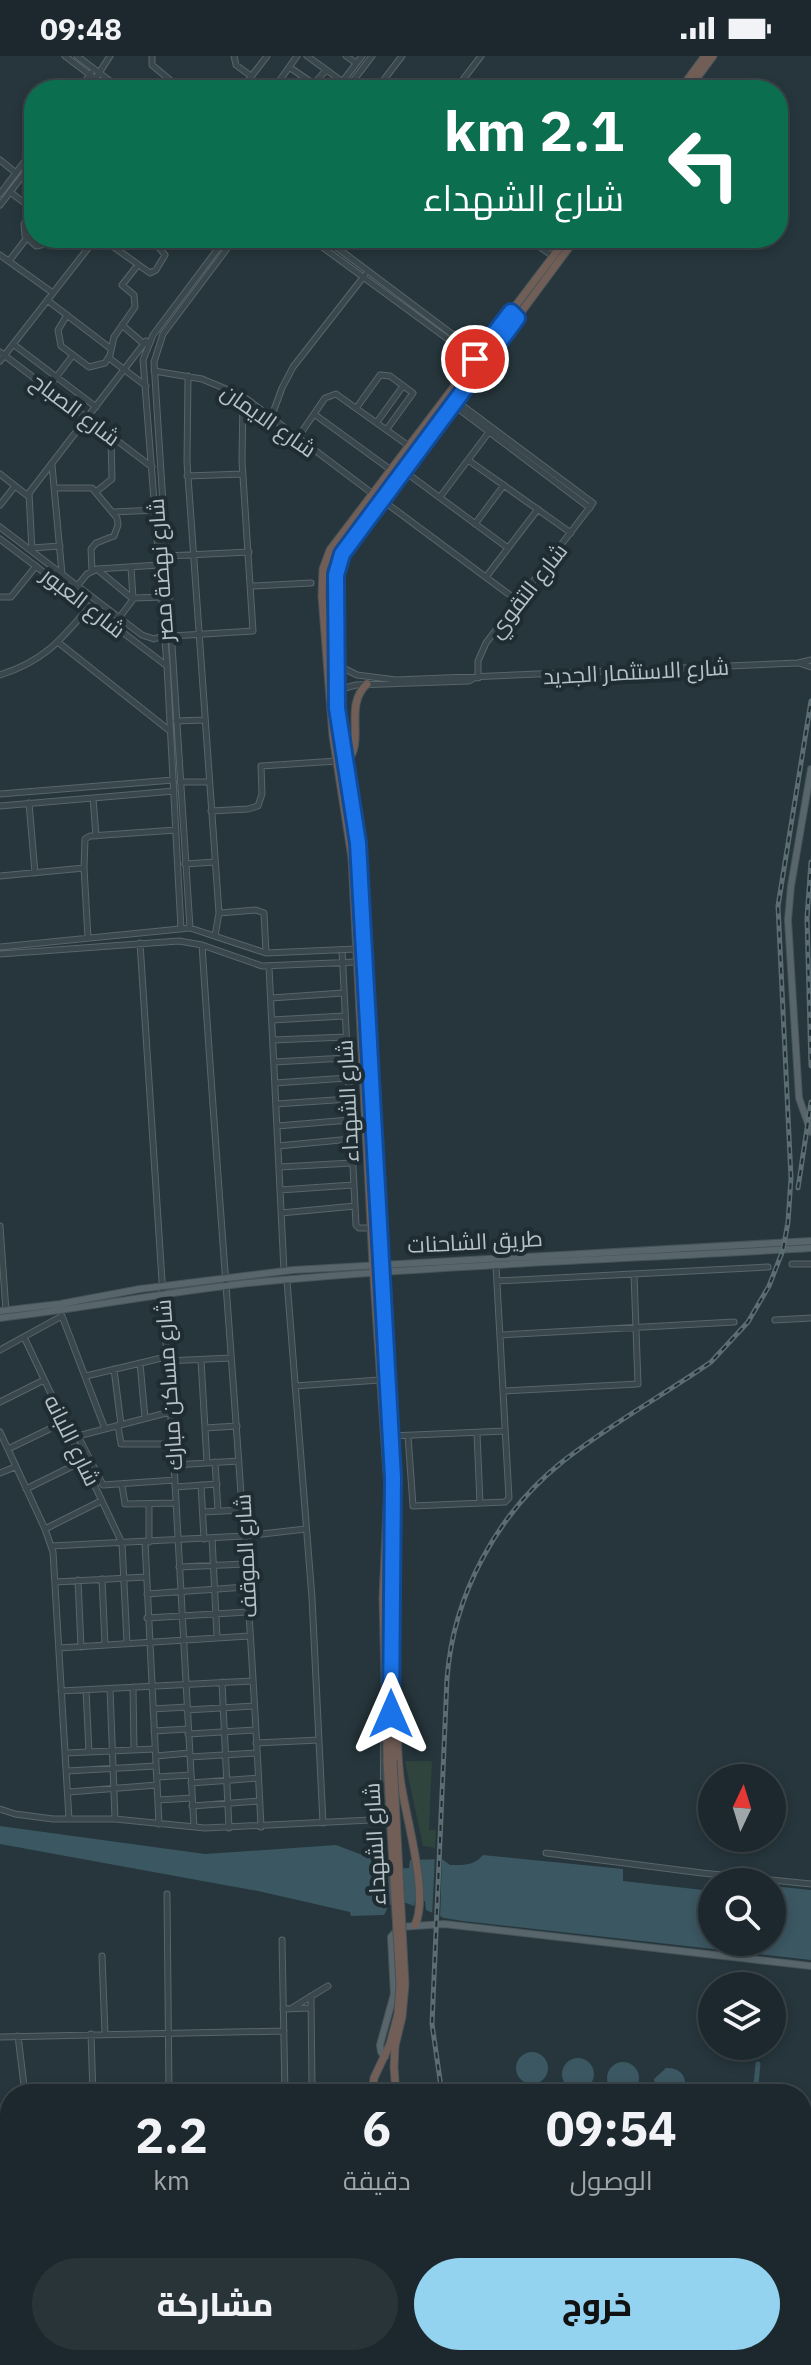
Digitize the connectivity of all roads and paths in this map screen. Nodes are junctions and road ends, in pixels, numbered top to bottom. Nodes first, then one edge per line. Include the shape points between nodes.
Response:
1 (65, 56) edge
2 (77, 56) edge
3 (110, 56) edge
4 (152, 56) edge
5 (234, 56) edge
6 (267, 56) edge
7 (297, 56) edge
8 (307, 56) edge
9 (346, 56) edge
10 (362, 56) edge
11 (372, 56) edge
12 (402, 56) edge
13 (481, 56) edge
14 (707, 57) edge
15 (356, 63) junction
16 (102, 66) junction
17 (289, 67) junction
18 (326, 70) junction
19 (92, 72) junction
20 (251, 76) junction
21 (98, 77) junction
22 (86, 80) edge
23 (96, 80) edge
24 (101, 80) edge
25 (104, 80) edge
26 (170, 80) edge
27 (248, 80) edge
28 (280, 80) edge
29 (307, 80) edge
30 (318, 80) edge
31 (340, 80) edge
32 (344, 80) edge
33 (353, 80) edge
34 (384, 80) edge
35 (463, 80) edge
36 (688, 80) edge
37 (694, 80) edge
38 (0, 160) edge
39 (24, 162) edge
40 (16, 173) junction
41 (24, 174) edge
42 (10, 192) junction
43 (0, 194) edge
44 (24, 202) edge
45 (0, 205) edge
46 (24, 242) edge
47 (114, 248) edge
48 (162, 248) edge
49 (216, 248) edge
50 (227, 248) edge
51 (331, 248) edge
52 (334, 248) edge
53 (338, 248) edge
54 (541, 248) edge
55 (559, 248) edge
56 (568, 248) edge
57 (87, 249) edge
58 (337, 251) junction
59 (0, 255) edge
60 (553, 256) junction
61 (9, 261) junction
62 (137, 266) junction
63 (366, 274) junction
64 (187, 288) junction
65 (194, 292) junction
66 (53, 293) junction
67 (47, 300) junction
68 (182, 301) junction
69 (525, 301) junction
70 (67, 315) junction
71 (514, 315) junction
72 (122, 325) junction
73 (153, 335) junction
74 (13, 344) junction
75 (144, 344) junction
76 (486, 344) junction
77 (111, 349) junction
78 (73, 355) junction
79 (1, 356) edge
80 (109, 358) junction
81 (475, 359) junction
82 (124, 370) junction
83 (154, 371) junction
84 (188, 376) junction
85 (56, 377) junction
86 (146, 386) junction
87 (403, 386) junction
88 (48, 388) junction
89 (243, 396) junction
90 (454, 402) junction
91 (96, 407) junction
92 (357, 407) junction
93 (314, 414) junction
94 (87, 418) junction
95 (271, 418) junction
96 (377, 422) junction
97 (387, 429) junction
98 (303, 430) dead end
99 (489, 432) junction
100 (111, 436) junction
101 (409, 446) junction
102 (518, 450) junction
103 (468, 460) junction
104 (52, 464) junction
105 (152, 467) junction
106 (391, 470) junction
107 (404, 470) junction
108 (0, 474) edge
109 (243, 474) junction
110 (187, 476) junction
111 (504, 485) junction
112 (15, 486) junction
113 (54, 488) junction
114 (97, 491) junction
115 (373, 494) junction
116 (28, 496) junction
117 (440, 497) junction
118 (382, 500) junction
119 (0, 505) edge
120 (538, 509) junction
121 (156, 510) junction
122 (112, 512) junction
123 (475, 524) junction
124 (0, 527) edge
125 (571, 533) junction
126 (0, 539) edge
127 (60, 546) junction
128 (508, 548) junction
129 (32, 549) junction
130 (249, 552) junction
131 (192, 555) junction
132 (167, 556) junction
133 (159, 565) junction
134 (36, 566) junction
135 (131, 567) junction
136 (95, 570) junction
137 (62, 574) junction
138 (322, 575) junction
139 (336, 575) junction
140 (486, 577) junction
141 (311, 583) dead end
142 (78, 585) junction
143 (252, 586) junction
144 (335, 593) junction
145 (322, 596) junction
146 (0, 597) edge
147 (162, 597) junction
148 (133, 599) junction
149 (518, 601) junction
150 (89, 606) junction
151 (105, 607) junction
152 (100, 614) junction
153 (119, 618) junction
154 (165, 635) junction
155 (198, 635) junction
156 (172, 636) junction
157 (59, 643) junction
158 (811, 660) edge
159 (798, 663) junction
160 (336, 664) junction
161 (167, 666) junction
162 (811, 667) edge
163 (0, 675) edge
164 (476, 678) junction
165 (367, 681) junction
166 (337, 697) junction
167 (204, 720) junction
168 (176, 721) junction
169 (170, 731) junction
170 (341, 763) junction
171 (811, 769) edge
172 (176, 781) junction
173 (209, 782) junction
174 (174, 791) junction
175 (0, 794) edge
176 (93, 798) junction
177 (29, 803) junction
178 (0, 806) edge
179 (211, 811) junction
180 (176, 829) junction
181 (96, 836) junction
182 (215, 862) junction
183 (185, 864) junction
184 (84, 868) junction
185 (35, 873) junction
186 (0, 876) edge
187 (180, 893) junction
188 (188, 893) junction
189 (219, 913) junction
190 (190, 928) junction
191 (181, 929) junction
192 (215, 936) junction
193 (88, 938) junction
194 (73, 940) junction
195 (58, 941) junction
196 (140, 943) junction
197 (236, 944) junction
198 (202, 945) junction
199 (0, 947) edge
200 (73, 948) junction
201 (60, 949) junction
202 (250, 949) junction
203 (356, 949) junction
204 (342, 950) junction
205 (266, 953) junction
206 (0, 954) edge
207 (233, 956) junction
208 (246, 961) junction
209 (357, 962) junction
210 (342, 963) junction
211 (269, 967) junction
212 (343, 993) junction
213 (271, 998) junction
214 (344, 1016) junction
215 (272, 1020) junction
216 (345, 1037) junction
217 (273, 1040) junction
218 (346, 1058) junction
219 (274, 1062) junction
220 (347, 1078) junction
221 (275, 1083) junction
222 (349, 1099) junction
223 (276, 1104) junction
224 (350, 1120) junction
225 (277, 1126) junction
226 (811, 1132) edge
227 (351, 1139) junction
228 (278, 1146) junction
229 (371, 1156) junction
230 (352, 1163) junction
231 (279, 1167) junction
232 (353, 1185) junction
233 (280, 1190) junction
234 (355, 1206) junction
235 (281, 1213) junction
236 (0, 1228) edge
237 (371, 1228) junction
238 (811, 1241) edge
239 (811, 1248) edge
240 (652, 1253) junction
241 (539, 1255) junction
242 (514, 1256) junction
243 (540, 1264) junction
244 (792, 1264) dead end
245 (811, 1264) edge
246 (516, 1265) junction
247 (496, 1266) junction
248 (768, 1267) dead end
249 (377, 1269) junction
250 (1, 1270) edge
251 (284, 1271) junction
252 (275, 1272) junction
253 (260, 1274) junction
254 (634, 1274) junction
255 (276, 1281) junction
256 (287, 1281) junction
257 (497, 1281) junction
258 (224, 1282) junction
259 (261, 1282) junction
260 (162, 1290) junction
261 (3, 1311) edge
262 (62, 1313) junction
263 (0, 1318) edge
264 (811, 1318) edge
265 (775, 1320) dead end
266 (734, 1322) dead end
267 (637, 1327) junction
268 (500, 1335) junction
269 (24, 1337) junction
270 (0, 1350) edge
271 (231, 1358) junction
272 (166, 1359) junction
273 (201, 1360) junction
274 (140, 1363) junction
275 (114, 1369) junction
276 (86, 1376) junction
277 (44, 1380) junction
278 (380, 1380) junction
279 (295, 1386) junction
280 (504, 1391) junction
281 (0, 1402) edge
282 (170, 1412) junction
283 (145, 1418) junction
284 (64, 1422) junction
285 (120, 1425) junction
286 (237, 1426) junction
287 (205, 1428) junction
288 (105, 1429) junction
289 (506, 1431) junction
290 (0, 1432) edge
291 (477, 1433) junction
292 (390, 1436) junction
293 (408, 1436) junction
294 (75, 1437) junction
295 (172, 1444) junction
296 (8, 1449) junction
297 (88, 1456) junction
298 (239, 1461) junction
299 (83, 1462) junction
300 (215, 1462) junction
301 (207, 1463) junction
302 (174, 1465) junction
303 (15, 1467) junction
304 (0, 1473) edge
305 (175, 1484) junction
306 (217, 1484) junction
307 (122, 1485) junction
308 (201, 1485) junction
309 (26, 1489) junction
310 (101, 1501) junction
311 (176, 1503) junction
312 (480, 1503) junction
313 (149, 1504) junction
314 (242, 1510) junction
315 (218, 1511) junction
316 (203, 1512) junction
317 (45, 1529) junction
318 (306, 1529) junction
319 (244, 1536) junction
320 (208, 1539) junction
321 (178, 1540) junction
322 (147, 1542) junction
323 (122, 1543) junction
324 (51, 1546) junction
325 (245, 1564) junction
326 (213, 1565) junction
327 (179, 1567) junction
328 (146, 1577) junction
329 (125, 1578) junction
330 (102, 1579) junction
331 (78, 1580) junction
332 (55, 1582) junction
333 (246, 1587) junction
334 (215, 1589) junction
335 (181, 1592) junction
336 (147, 1594) junction
337 (248, 1612) junction
338 (216, 1613) junction
339 (182, 1615) junction
340 (147, 1618) junction
341 (249, 1636) junction
342 (217, 1638) junction
343 (183, 1639) junction
344 (148, 1641) junction
345 (127, 1643) junction
346 (105, 1645) junction
347 (81, 1647) junction
348 (59, 1648) junction
349 (391, 1680) junction
350 (252, 1681) junction
351 (222, 1682) junction
352 (186, 1684) junction
353 (151, 1686) junction
354 (133, 1687) junction
355 (110, 1689) junction
356 (86, 1690) junction
357 (61, 1691) junction
358 (254, 1706) junction
359 (223, 1707) junction
360 (187, 1708) junction
361 (153, 1709) junction
362 (387, 1720) junction
363 (255, 1730) junction
364 (154, 1731) junction
365 (188, 1731) junction
366 (225, 1731) junction
367 (319, 1740) junction
368 (256, 1743) junction
369 (134, 1750) junction
370 (113, 1751) junction
371 (89, 1752) junction
372 (155, 1752) junction
373 (66, 1753) junction
374 (257, 1753) junction
375 (190, 1755) junction
376 (226, 1755) junction
377 (390, 1760) junction
378 (156, 1766) junction
379 (114, 1769) junction
380 (67, 1771) junction
381 (191, 1775) junction
382 (157, 1777) junction
383 (258, 1778) junction
384 (227, 1780) junction
385 (191, 1783) junction
386 (157, 1785) junction
387 (115, 1788) junction
388 (69, 1792) junction
389 (192, 1798) junction
390 (158, 1800) junction
391 (260, 1801) junction
392 (228, 1804) junction
393 (192, 1806) junction
394 (0, 1809) edge
395 (69, 1819) junction
396 (115, 1819) junction
397 (323, 1823) junction
398 (159, 1824) junction
399 (194, 1827) junction
400 (261, 1827) junction
401 (229, 1828) junction
402 (546, 1853) dead end
403 (811, 1884) edge
404 (167, 1894) dead end
405 (420, 1923) junction
406 (282, 1940) dead end
407 (102, 1956) dead end
408 (811, 1966) edge
409 (328, 1986) dead end
410 (311, 1996) junction
411 (292, 2008) junction
412 (311, 2008) junction
413 (283, 2009) junction
414 (284, 2031) junction
415 (168, 2033) junction
416 (91, 2034) junction
417 (105, 2034) junction
418 (18, 2036) junction
419 (0, 2037) edge
420 (393, 2045) junction
421 (385, 2057) junction
422 (24, 2084) edge
423 (93, 2084) edge
424 (169, 2084) edge
425 (285, 2084) edge
426 (312, 2084) edge
427 (373, 2084) edge
428 (395, 2084) edge

1 - 19 street
2 - 19 street
3 - 16 street
4 - 26 street via 152,65
5 - 20 street via 236,65
6 - 20 street
7 - 17 street
8 - 18 street
9 - 15 street
10 - 15 street
11 - 33 street
12 - 34 street
13 - 35 street
14 - 36 highway
14 - 37 highway
15 - 32 street
16 - 19 street
16 - 21 street
17 - 28 street
17 - 29 street
18 - 30 street
18 - 31 street
19 - 21 street
19 - 22 street
20 - 27 street
21 - 23 street
21 - 24 street
21 - 25 street
38 - 40 street
39 - 40 street
40 - 43 street
41 - 42 street
42 - 44 street
42 - 45 street
46 - 61 street
47 - 62 street
48 - 62 street via 164,260 152,273
49 - 64 street, شارع نهضة مصر
50 - 65 street, شارع نهضة مصر
51 - 58 street
52 - 58 street
53 - 58 street
54 - 60 street
55 - 60 highway, شارع الشهداء
56 - 69 highway, شارع الشهداء
57 - 66 street
58 - 63 street
59 - 61 street
60 - 69 highway, شارع الشهداء
61 - 66 street
62 - 72 street via 122,285 136,302
63 - 76 street via 468,346
63 - 81 street
63 - 95 street via 287,377
64 - 65 street
64 - 68 street, شارع نهضة مصر
65 - 68 street, شارع نهضة مصر
66 - 67 street
67 - 70 street
67 - 74 street
68 - 73 street, شارع نهضة مصر
68 - 83 street, شارع نهضة مصر via 159,341
69 - 71 highway, شارع الشهداء
70 - 77 street
70 - 78 street via 57,336
71 - 76 highway, شارع الشهداء
71 - 90 highway, شارع الشهداء
72 - 75 street
72 - 77 street
73 - 75 street
73 - 86 street, شارع نهضة مصر via 143,360
74 - 79 street
74 - 85 street
75 - 82 street
76 - 81 highway, شارع الشهداء
77 - 80 street
78 - 80 street via 92,367
78 - 85 street
79 - 88 street, شارع الصباح
80 - 82 street
81 - 101 highway, شارع الشهداء
82 - 86 street
82 - 91 street
83 - 84 street, شارع الايمان
83 - 132 street, شارع نهضة مصر
84 - 89 street, شارع الايمان
84 - 110 street
85 - 88 street
85 - 91 street
86 - 105 street, شارع نهضة مصر
87 - 92 street via 380,375
87 - 96 street
87 - 97 street via 413,393
88 - 94 street, شارع الصباح
89 - 95 street, شارع الايمان
89 - 109 street
90 - 99 street
90 - 102 street
90 - 107 highway, شارع الشهداء
91 - 94 street
92 - 93 street via 332,394
92 - 96 street
93 - 98 street
93 - 106 street
94 - 100 street, شارع الصباح
94 - 104 street
95 - 115 street, شارع الايمان
96 - 97 street
97 - 101 street
99 - 102 street
99 - 103 street
100 - 105 street, شارع الصباح
100 - 114 street via 112,479
101 - 106 highway, شارع الشهداء
102 - 125 street, شارع التقوي via 592,505
103 - 111 street
103 - 117 street
104 - 113 street
104 - 116 street
105 - 121 street, شارع نهضة مصر
106 - 115 highway, شارع الشهداء
107 - 117 street
107 - 118 highway, شارع الشهداء
108 - 112 street
109 - 110 street
109 - 130 street
110 - 131 street
111 - 120 street
111 - 123 street
112 - 116 street
112 - 119 street
113 - 114 street via 86,486
113 - 127 street
114 - 122 street
115 - 138 highway, شارع الشهداء via 330,550
116 - 129 street
117 - 123 street
118 - 139 highway, شارع الشهداء via 342,554
118 - 140 street
120 - 125 street
120 - 128 street
121 - 122 street
121 - 133 street, شارع نهضة مصر
122 - 136 street via 118,529 92,547
123 - 128 street
124 - 129 street, شارع العبور
125 - 149 street, شارع التقوي
126 - 134 street, شارع العبور
127 - 129 street
127 - 137 street
128 - 140 street
129 - 137 street, شارع العبور
130 - 131 street
130 - 143 street
131 - 132 street
131 - 155 street
132 - 156 street, شارع نهضة مصر
133 - 135 street
133 - 147 street, شارع نهضة مصر
134 - 146 street via 11,597
134 - 150 street, شارع العبور
135 - 136 street
135 - 148 street
136 - 142 street
136 - 148 street
137 - 142 street, شارع العبور
138 - 139 highway
138 - 145 highway, شارع الشهداء
139 - 144 highway, شارع الشهداء
140 - 149 street
141 - 143 street
142 - 151 street, شارع العبور
143 - 155 street via 253,631
144 - 145 highway
144 - 160 highway, شارع الشهداء
145 - 170 highway, شارع الشهداء via 331,713
147 - 148 street
147 - 154 street, شارع نهضة مصر
148 - 153 street
149 - 164 street, شارع التقوي via 481,651
150 - 152 street, شارع العبور
150 - 157 street
151 - 152 street
151 - 153 street, شارع العبور
152 - 161 street, شارع العبور
153 - 154 street, شارع العبور via 151,639
154 - 161 street, شارع نهضة مصر
155 - 156 street
155 - 167 street
156 - 168 street, شارع نهضة مصر
157 - 163 street via 32,663
157 - 169 street
158 - 159 street, شارع الاستثمار الجديد
159 - 162 street, شارع الاستثمار الجديد
159 - 164 street, شارع الاستثمار الجديد
160 - 165 street, شارع الاستثمار الجديد
160 - 166 highway, شارع الشهداء
161 - 169 street, شارع نهضة مصر
164 - 165 street, شارع الاستثمار الجديد
165 - 166 street, شارع الاستثمار الجديد
165 - 170 highway via 355,701 355,751
166 - 170 highway, شارع الشهداء
167 - 168 street
167 - 173 street
168 - 172 street, شارع نهضة مصر
169 - 172 street, شارع نهضة مصر
170 - 179 street via 261,766 258,806
170 - 203 highway, شارع الشهداء
170 - 229 highway, شارع الشهداء via 358,843
171 - 226 main road via 788,920 799,1098
172 - 173 street
172 - 174 street, شارع نهضة مصر
172 - 175 street
172 - 183 street, شارع نهضة مصر
173 - 179 street
174 - 176 street
174 - 180 street, شارع نهضة مصر
176 - 177 street
176 - 181 street
177 - 178 street
177 - 185 street
179 - 182 street
180 - 181 street
180 - 187 street, شارع نهضة مصر
181 - 184 street via 83,844
182 - 183 street
182 - 189 street
183 - 188 street, شارع نهضة مصر
184 - 185 street
184 - 193 street
185 - 186 street
187 - 188 street
187 - 191 street, شارع نهضة مصر
188 - 190 street, شارع نهضة مصر
189 - 192 street
189 - 205 street via 264,913
190 - 191 street
190 - 192 street
191 - 193 street
192 - 197 street
193 - 194 street
194 - 195 street
194 - 200 street
195 - 199 street
195 - 201 street
196 - 198 street
196 - 200 street
196 - 260 street, شارع مساكن مبارك
197 - 202 street
197 - 207 street
198 - 207 street
198 - 258 street, شارع الموقف
200 - 201 street
201 - 206 street
202 - 205 street
202 - 208 street
203 - 204 street
203 - 209 highway, شارع الشهداء
204 - 205 street
204 - 210 street
207 - 208 street
208 - 211 street
209 - 210 street
209 - 229 highway, شارع الشهداء
210 - 211 street
210 - 212 street
211 - 213 street
212 - 213 street
212 - 214 street
213 - 215 street
214 - 215 street
214 - 216 street
215 - 217 street
216 - 217 street
216 - 218 street
217 - 219 street
218 - 219 street
218 - 220 street
219 - 221 street
220 - 221 street
220 - 222 street
221 - 223 street
222 - 223 street
222 - 224 street
223 - 225 street
224 - 225 street
224 - 227 street
225 - 228 street
227 - 228 street
227 - 230 street
228 - 231 street
229 - 237 highway, شارع الشهداء
229 - 249 highway, شارع الشهداء
230 - 231 street
230 - 232 street
231 - 233 street
232 - 233 street
232 - 234 street
233 - 235 street
234 - 235 street
234 - 237 street via 356,1225
235 - 251 street
236 - 250 street
237 - 249 highway, شارع الشهداء
238 - 240 main road, طريق الشاحنات
239 - 240 main road, طريق الشاحنات
240 - 241 main road, طريق الشاحنات
240 - 243 main road, طريق الشاحنات
241 - 242 main road, طريق الشاحنات
241 - 243 main road
242 - 246 main road
242 - 249 main road, طريق الشاحنات
243 - 246 main road, طريق الشاحنات
244 - 245 street
246 - 247 main road, طريق الشاحنات
247 - 249 main road, طريق الشاحنات
247 - 257 street
248 - 254 street
249 - 251 main road, طريق الشاحنات
249 - 256 main road, طريق الشاحنات
249 - 278 highway, شارع الشهداء
249 - 292 highway, شارع الشهداء
250 - 261 street
251 - 252 main road, طريق الشاحنات
252 - 253 main road, طريق الشاحنات
252 - 255 main road
253 - 258 main road, طريق الشاحنات
253 - 259 main road
254 - 257 street
254 - 267 street
255 - 256 main road, طريق الشاحنات
255 - 259 main road, طريق الشاحنات
256 - 279 street
257 - 268 street
258 - 259 main road, طريق الشاحنات
258 - 260 main road, طريق الشاحنات
258 - 271 street, شارع الموقف
260 - 261 main road, طريق الشاحنات
260 - 262 main road, طريق الشاحنات
260 - 272 street, شارع مساكن مبارك
262 - 263 main road, طريق الشاحنات
262 - 269 street
262 - 276 street
264 - 265 street
266 - 267 street
267 - 268 street
267 - 280 street via 638,1384
268 - 280 street
269 - 270 street
269 - 277 street, شارع اللبانه
271 - 273 street
271 - 286 street, شارع الموقف
272 - 273 street
272 - 274 street
272 - 282 street, شارع مساكن مبارك
273 - 287 street
274 - 275 street
274 - 283 street
275 - 276 street
275 - 285 street
276 - 288 street
277 - 281 street
277 - 284 street, شارع اللبانه
278 - 279 street
278 - 362 highway, شارع الشهداء via 388,1488 383,1598
279 - 318 street
280 - 289 street
282 - 283 street
282 - 295 street, شارع مساكن مبارك
283 - 285 street
284 - 294 street, شارع اللبانه
284 - 296 street
285 - 288 street
285 - 295 street via 121,1444
286 - 287 street
286 - 298 street, شارع الموقف
287 - 301 street
288 - 294 street
289 - 291 street
289 - 312 street via 509,1498
290 - 296 street
291 - 293 street
291 - 312 street
292 - 293 street
292 - 349 highway, شارع الشهداء
293 - 312 street via 413,1506
294 - 297 street
294 - 299 street, شارع اللبانه
295 - 302 street, شارع مساكن مبارك
296 - 303 street
297 - 299 street
297 - 307 street via 101,1484
298 - 300 street
298 - 314 street, شارع الموقف
299 - 309 street
299 - 310 street, شارع اللبانه
300 - 301 street
300 - 306 street
301 - 302 street
302 - 305 street, شارع مساكن مبارك
303 - 304 street
303 - 309 street
305 - 307 street
305 - 308 street
305 - 311 street, شارع مساكن مبارك
306 - 308 street
306 - 315 street
307 - 313 street via 125,1504
308 - 316 street
309 - 317 street
310 - 317 street
310 - 323 street, شارع اللبانه
311 - 313 street
311 - 321 street, شارع مساكن مبارك
313 - 322 street
314 - 315 street
314 - 319 street, شارع الموقف
315 - 316 street
316 - 320 street
317 - 324 street
318 - 319 street
318 - 367 street
319 - 320 street
319 - 325 street, شارع الموقف
320 - 321 street
320 - 326 street
321 - 322 street
321 - 327 street, شارع مساكن مبارك
322 - 323 street
322 - 328 street
323 - 324 street
323 - 329 street
324 - 332 street
325 - 326 street
325 - 333 street, شارع الموقف
326 - 327 street
326 - 334 street
327 - 335 street, شارع مساكن مبارك
328 - 329 street
328 - 336 street
329 - 330 street
329 - 345 street
330 - 331 street
330 - 346 street
331 - 332 street
331 - 347 street
332 - 348 street
333 - 334 street
333 - 337 street, شارع الموقف
334 - 335 street
334 - 338 street
335 - 336 street
335 - 339 street, شارع مساكن مبارك
336 - 340 street
337 - 338 street
337 - 341 street, شارع الموقف
338 - 339 street
338 - 342 street
339 - 340 street
339 - 343 street, شارع مساكن مبارك
340 - 344 street
341 - 342 street
341 - 350 street, شارع الموقف
342 - 343 street
343 - 344 street
343 - 352 street, شارع مساكن مبارك
344 - 345 street
344 - 353 street
345 - 346 street
346 - 347 street
347 - 348 street
348 - 357 street
349 - 377 highway, شارع الشهداء
349 - 405 highway via 403,1796 416,1850
350 - 351 street
350 - 358 street, شارع الموقف
351 - 352 street
351 - 359 street
352 - 353 street
352 - 360 street, شارع مساكن مبارك
353 - 354 street
353 - 361 street
354 - 355 street
354 - 369 street
355 - 356 street
355 - 370 street
356 - 357 street
356 - 371 street
357 - 373 street
358 - 359 street
358 - 363 street, شارع الموقف
359 - 360 street
359 - 366 street
360 - 361 street
360 - 365 street, شارع مساكن مبارك
361 - 364 street
362 - 377 highway, شارع الشهداء
362 - 397 street via 382,1734 381,1814 371,1820
363 - 366 street
363 - 368 street, شارع الموقف
364 - 365 street
364 - 372 street
365 - 366 street
365 - 375 street, شارع مساكن مبارك
366 - 376 street
367 - 368 street
367 - 397 street
368 - 374 street, شارع الموقف
369 - 370 street
369 - 372 street
370 - 371 street
370 - 379 street
371 - 373 street
372 - 375 street
372 - 378 street
373 - 380 street
374 - 376 street
374 - 383 street, شارع الموقف
375 - 376 street
375 - 381 street, شارع مساكن مبارك
376 - 384 street
377 - 420 highway, شارع الشهداء, bridge via 400,1984
378 - 379 street
378 - 382 street
379 - 380 street
379 - 387 street
380 - 388 street
381 - 382 street
381 - 385 street, شارع مساكن مبارك
382 - 386 street
383 - 384 street
383 - 391 street, شارع الموقف
384 - 385 street
384 - 392 street
385 - 389 street, شارع مساكن مبارك
386 - 387 street
386 - 390 street
387 - 388 street
387 - 396 street
388 - 395 street
389 - 390 street
389 - 393 street, شارع مساكن مبارك
390 - 398 street
391 - 392 street
391 - 400 street, شارع الموقف
392 - 393 street
392 - 401 street
393 - 399 street, شارع مساكن مبارك
394 - 395 street
395 - 396 street
396 - 398 street
397 - 400 street
398 - 399 street
399 - 401 street
400 - 401 street
402 - 403 street
404 - 415 street
405 - 408 main road
405 - 421 main road via 400,1927 391,1937 394,1994 380,2045
406 - 413 street
407 - 417 street
409 - 410 street
410 - 411 street
410 - 412 street
411 - 412 street
411 - 413 street
412 - 426 street
413 - 414 street
414 - 415 street
414 - 425 street
415 - 417 street
415 - 424 street
416 - 417 street
416 - 418 street
416 - 423 street
418 - 419 street
418 - 422 street
420 - 421 highway
420 - 428 highway
421 - 427 highway

